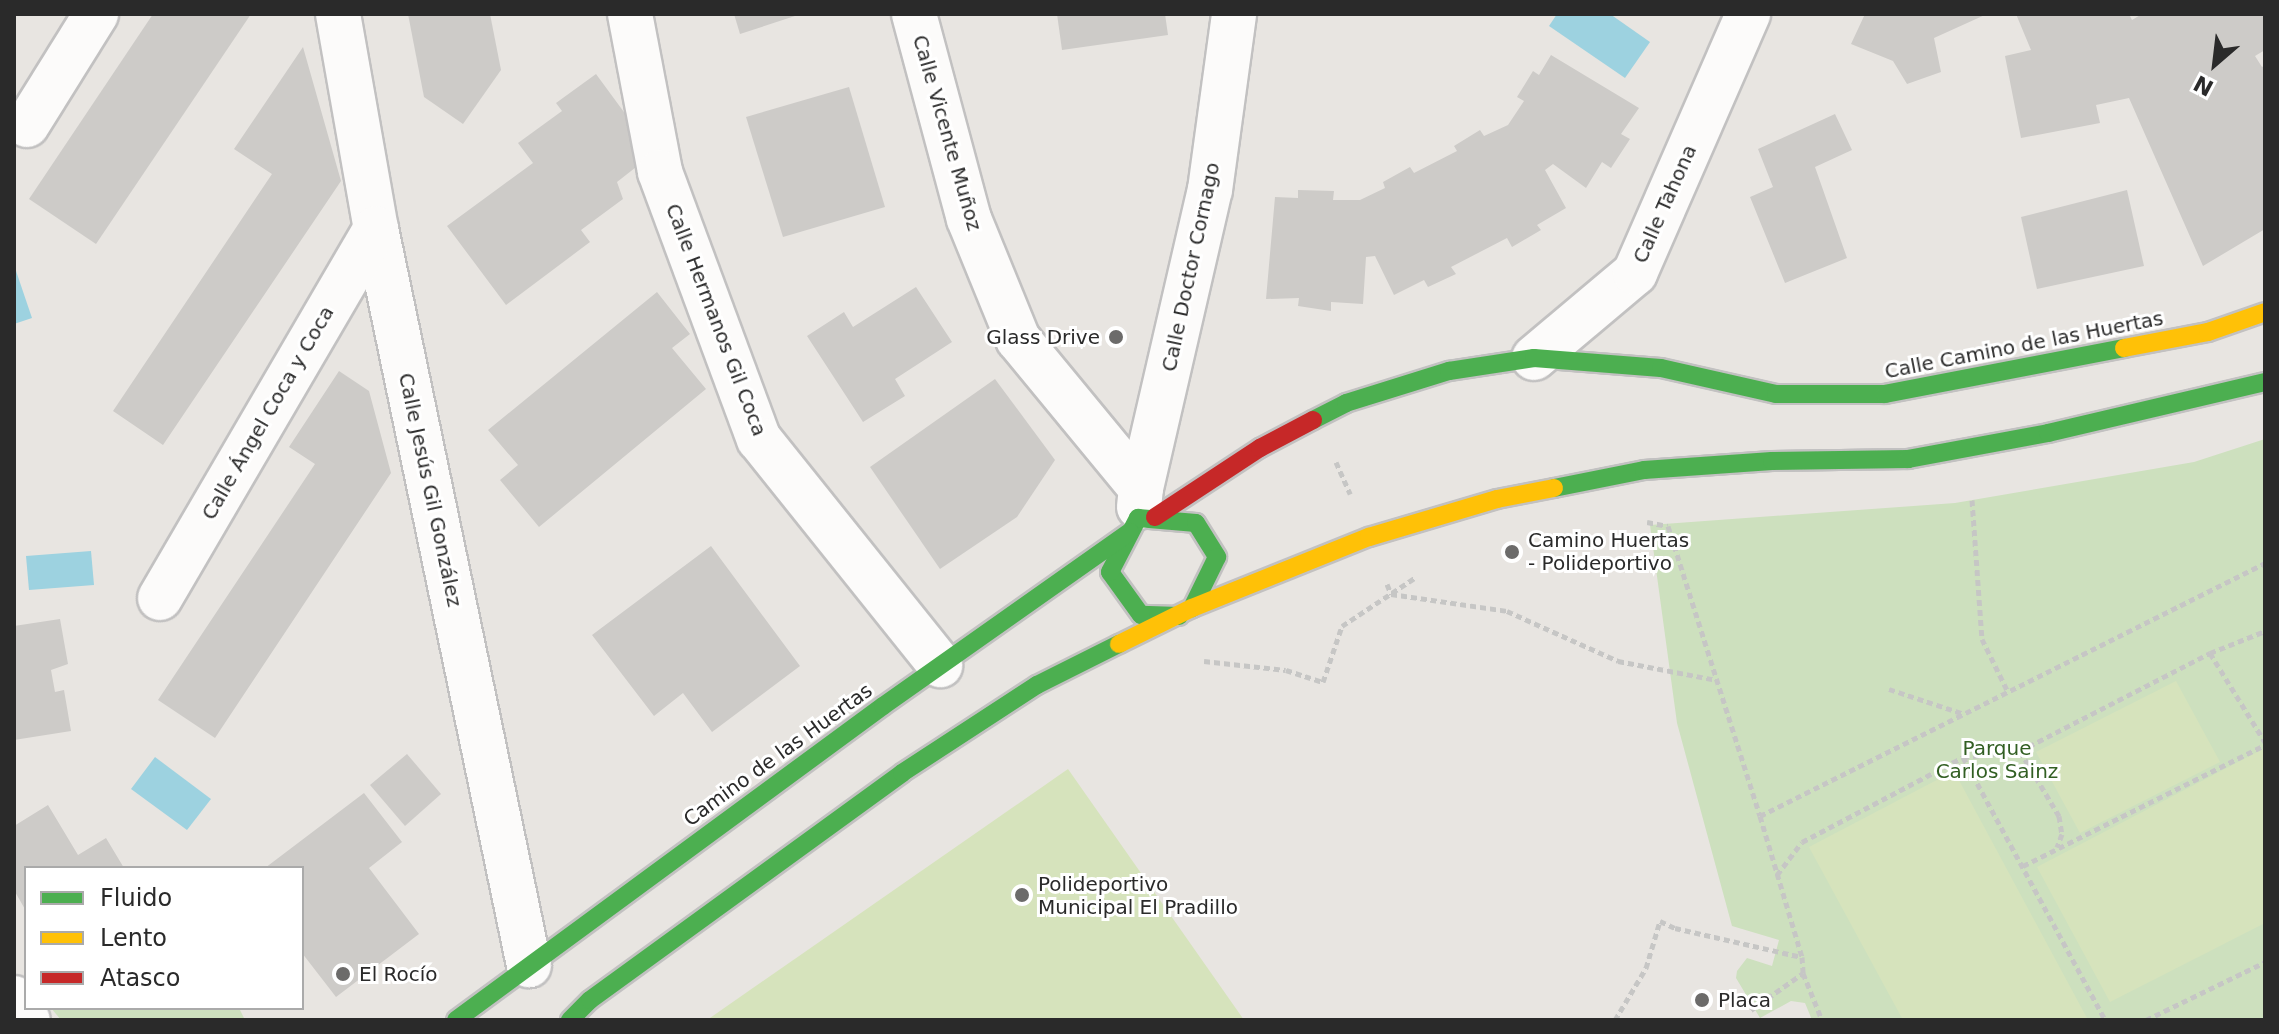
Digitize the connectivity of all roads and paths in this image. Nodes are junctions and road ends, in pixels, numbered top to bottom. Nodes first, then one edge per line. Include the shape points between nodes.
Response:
1 (96, 14) edge
2 (338, 14) edge
3 (630, 14) edge
4 (914, 14) edge
5 (1234, 14) edge
6 (1748, 14) edge
7 (27, 125) dead end
8 (376, 229) junction
9 (2265, 312) edge
10 (1534, 358) junction
11 (2265, 382) edge
12 (1317, 418) junction
13 (1972, 500) dead end
14 (1141, 514) junction
15 (1639, 520) dead end
16 (1369, 537) junction
17 (2265, 563) edge
18 (1427, 570) dead end
19 (1391, 594) junction
20 (160, 598) dead end
21 (1185, 612) junction
22 (2265, 631) edge
23 (2210, 653) junction
24 (940, 665) junction
25 (1192, 667) dead end
26 (1718, 681) junction
27 (1889, 689) dead end
28 (2007, 690) junction
29 (1965, 714) junction
30 (2265, 743) edge
31 (2020, 751) junction
32 (1963, 757) junction
33 (1760, 816) junction
34 (2057, 848) junction
35 (2023, 866) junction
36 (1777, 875) junction
37 (1802, 957) junction
38 (2265, 962) edge
39 (529, 965) junction
40 (1803, 973) junction
41 (14, 998) edge
42 (1751, 1010) dead end
43 (28, 1020) edge
44 (456, 1020) edge
45 (570, 1020) edge
46 (1615, 1020) edge
47 (1822, 1020) edge
48 (2105, 1020) edge
49 (2146, 1020) edge

1 - 7 street
2 - 8 street, Calle Jesús Gil González
3 - 24 street, Calle Hermanos Gil Coca via 660,172 759,439
4 - 14 street, Calle Vicente Muñoz via 969,219 1018,339
5 - 14 street, Calle Doctor Cornago via 1210,190
6 - 10 street, Calle Tahona via 1635,273
8 - 20 street, Calle Ángel Coca y Coca
8 - 39 street, Calle Jesús Gil González
9 - 10 main road, Calle Camino de las Huertas via 2208,332 1885,394 1776,394 1661,368
10 - 12 main road, Calle Camino de las Huertas via 1449,371 1346,403
11 - 16 main road via 2048,433 1908,459 1644,470 1497,499
12 - 14 main road, Calle Camino de las Huertas
12 - 16 path
13 - 28 path via 1982,639
14 - 21 main road via 1196,523 1217,557
14 - 21 main road via 1110,572 1141,615
14 - 24 main road, Camino de las Huertas
15 - 26 path via 1668,526
16 - 19 path
16 - 21 main road
17 - 28 path
18 - 19 path
19 - 25 path via 1342,626 1323,682 1286,670 1206,660
19 - 26 path via 1507,611 1618,661
21 - 45 main road via 1037,685 902,773 590,1000
22 - 23 path
23 - 30 path
23 - 31 path
24 - 39 main road, Camino de las Huertas
26 - 33 path
27 - 29 path
28 - 29 path
29 - 33 path
30 - 34 path
31 - 32 path
31 - 34 path via 2059,816 2062,834
32 - 35 path
32 - 36 path via 1802,842
33 - 36 path
34 - 35 path
35 - 48 path
36 - 37 path
37 - 40 path
37 - 46 path via 1660,921 1646,968
38 - 49 path
39 - 44 main road, Camino de las Huertas
40 - 42 path
40 - 47 path
41 - 43 street

